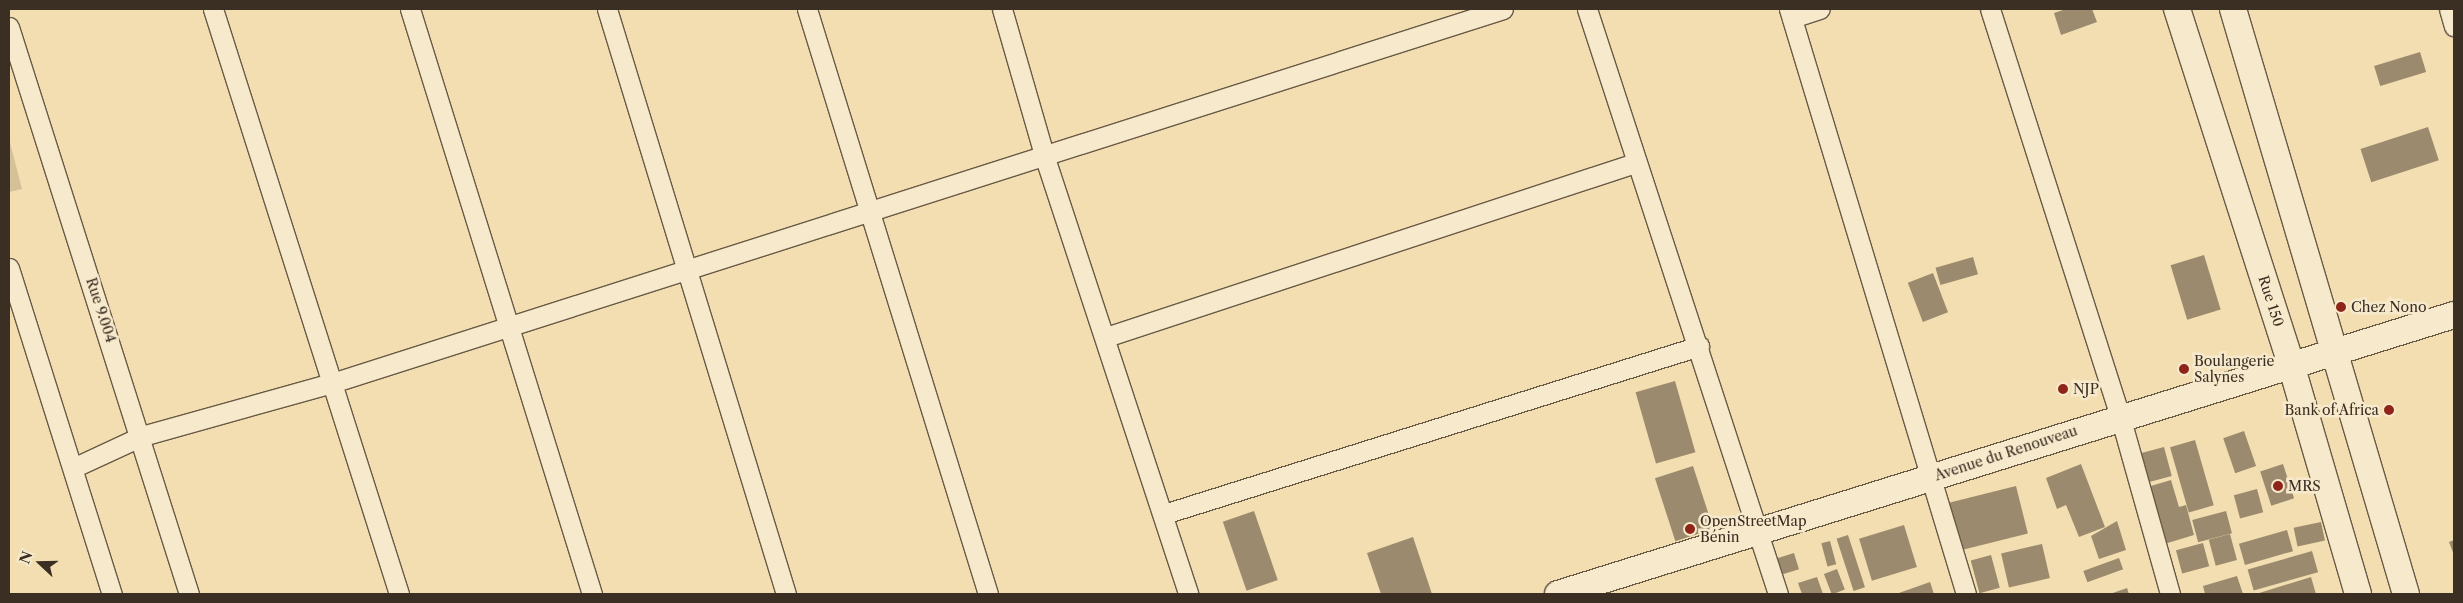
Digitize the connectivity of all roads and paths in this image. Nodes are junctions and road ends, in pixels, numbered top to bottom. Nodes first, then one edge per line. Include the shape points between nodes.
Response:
1 (213, 9) edge
2 (410, 9) edge
3 (607, 9) edge
4 (806, 9) edge
5 (1002, 9) edge
6 (1503, 9) edge
7 (1587, 9) edge
8 (1820, 9) edge
9 (1990, 9) edge
10 (2176, 9) edge
11 (2233, 9) edge
12 (2449, 9) edge
13 (1791, 13) edge
14 (2454, 26) edge
15 (9, 27) edge
16 (1045, 158) junction
17 (1635, 164) junction
18 (871, 213) junction
19 (9, 268) edge
20 (686, 271) junction
21 (2454, 315) edge
22 (510, 325) junction
23 (1106, 337) junction
24 (1699, 346) junction
25 (2334, 355) junction
26 (2292, 368) junction
27 (332, 383) junction
28 (2120, 416) junction
29 (142, 436) junction
30 (75, 467) junction
31 (1931, 478) junction
32 (1164, 514) junction
33 (1759, 534) junction
34 (112, 594) edge
35 (189, 594) edge
36 (399, 594) edge
37 (592, 594) edge
38 (786, 594) edge
39 (988, 594) edge
40 (1188, 594) edge
41 (1558, 594) edge
42 (1778, 594) edge
43 (1966, 594) edge
44 (2170, 594) edge
45 (2358, 594) edge
46 (2406, 594) edge

1 - 27 street
2 - 22 street
3 - 20 street
4 - 18 street
5 - 16 street
6 - 16 street
7 - 17 street
8 - 13 street
9 - 28 street
10 - 26 main road, Rue 150
11 - 25 main road
12 - 14 street
13 - 31 street
15 - 29 street, Rue 9.004
16 - 18 street
16 - 23 street
17 - 23 street
17 - 24 street
18 - 20 street
18 - 39 street
19 - 30 street
20 - 22 street
20 - 38 street
21 - 25 main road, Avenue du Renouveau
22 - 27 street
22 - 37 street
23 - 32 street
24 - 32 street
24 - 33 street
25 - 26 main road, Avenue du Renouveau
25 - 46 main road
26 - 28 main road, Avenue du Renouveau
26 - 45 main road, Rue 150
27 - 29 street
27 - 36 street
28 - 31 main road, Avenue du Renouveau
28 - 44 street
29 - 30 street
29 - 35 street, Rue 9.004
30 - 34 street
31 - 33 main road, Avenue du Renouveau
31 - 43 street
32 - 40 street
33 - 41 main road, Avenue du Renouveau
33 - 42 street

